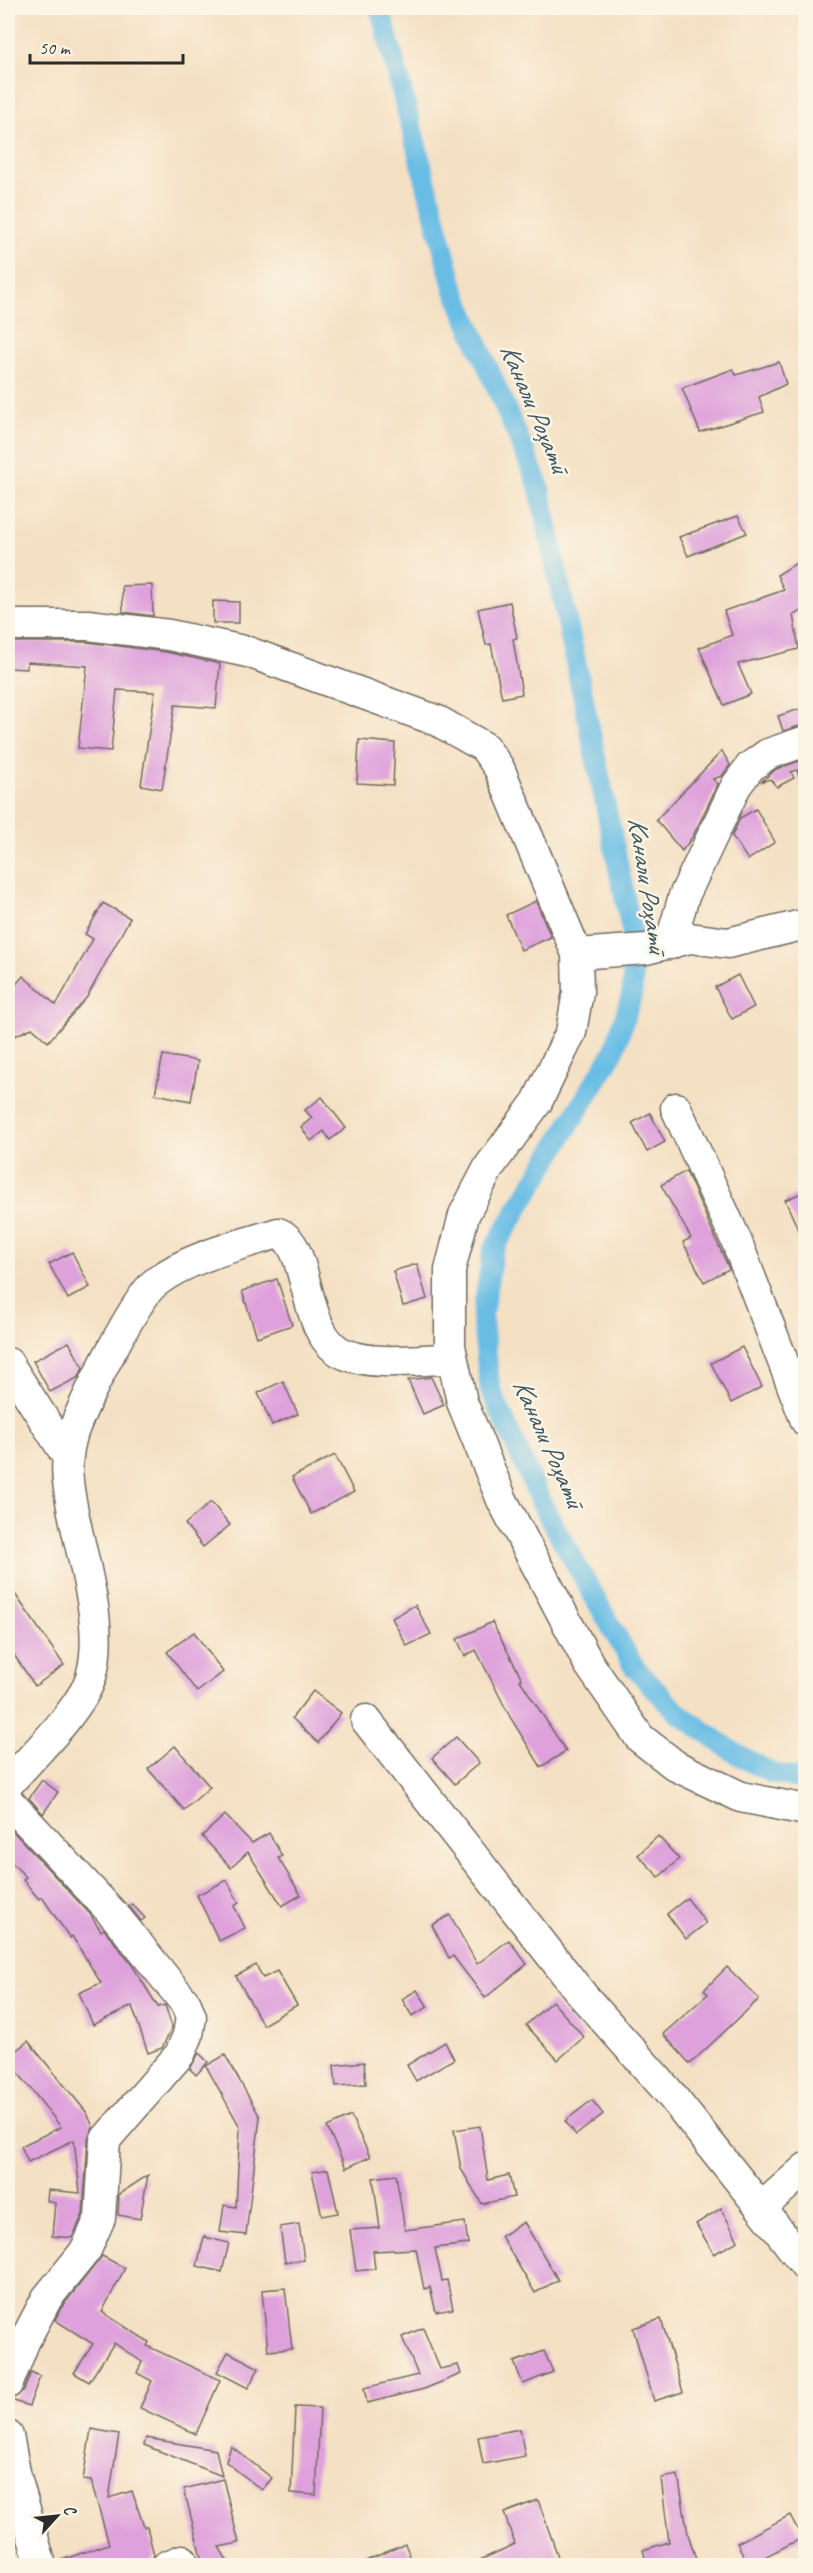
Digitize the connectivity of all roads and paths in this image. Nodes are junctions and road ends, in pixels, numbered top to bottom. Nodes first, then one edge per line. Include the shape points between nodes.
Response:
1 (9, 625) dead end
2 (806, 741) edge
3 (806, 924) edge
4 (658, 946) junction
5 (577, 954) junction
6 (676, 1108) dead end
7 (453, 1359) junction
8 (8, 1363) edge
9 (806, 1421) edge
10 (67, 1456) junction
11 (366, 1720) dead end
12 (8, 1784) edge
13 (8, 1801) edge
14 (806, 1810) edge
15 (806, 2168) edge
16 (761, 2208) junction
17 (806, 2266) edge
18 (9, 2372) edge
19 (8, 2436) edge
20 (41, 2565) edge

1 - 5 street via 88,625 169,635 248,652 438,721 484,747 514,800
2 - 4 street via 768,754 750,767 736,786
3 - 4 street via 728,943 690,938
4 - 5 street
5 - 7 street via 578,992 571,1032 537,1102 489,1167 464,1215 450,1270
6 - 9 street via 736,1240
7 - 10 street via 375,1360 347,1355 332,1347 319,1327 292,1243 278,1233 227,1248 156,1282 142,1297 94,1386
7 - 14 street via 462,1402 502,1500 589,1664 640,1738 676,1766 741,1797
8 - 10 street
10 - 12 street via 93,1618 94,1659 90,1680 73,1709
11 - 16 street via 584,1997 667,2090
13 - 18 street via 116,1917 186,2004 191,2017 180,2054 105,2140 100,2218 86,2250 47,2298
15 - 16 street
16 - 17 street
19 - 20 street

